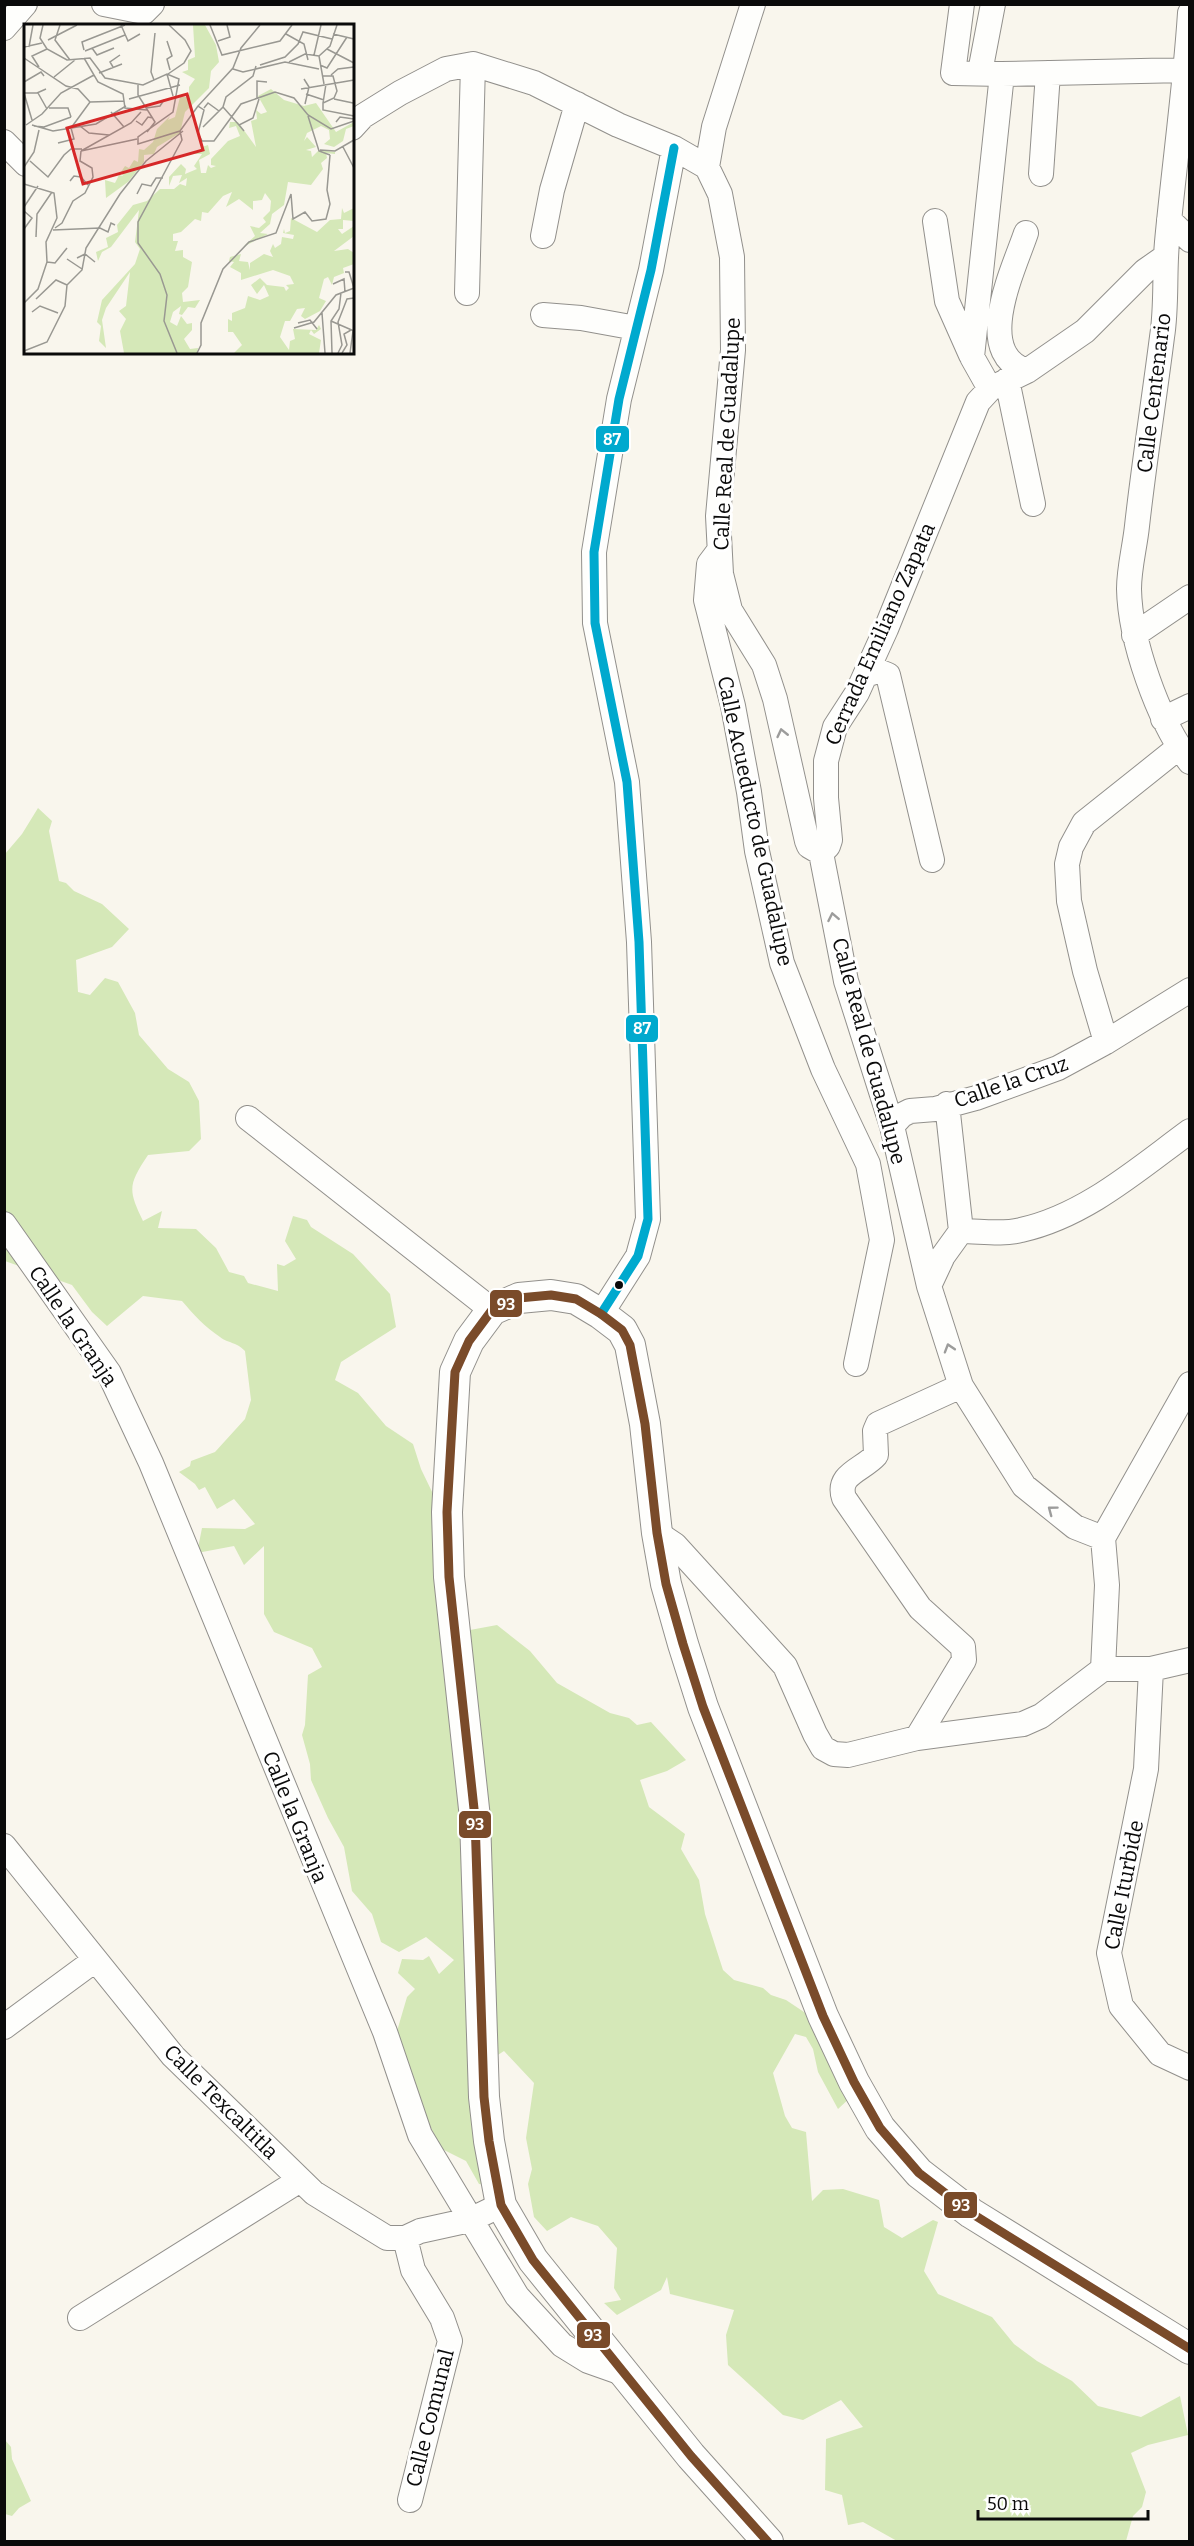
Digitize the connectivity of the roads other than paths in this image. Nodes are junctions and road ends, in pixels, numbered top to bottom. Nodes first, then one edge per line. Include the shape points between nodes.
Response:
1 (25, 4) edge
2 (104, 4) edge
3 (152, 4) edge
4 (753, 4) edge
5 (963, 4) edge
6 (993, 4) edge
7 (1190, 13) edge
8 (4, 28) edge
9 (473, 64) junction
10 (1188, 72) edge
11 (991, 73) junction
12 (1048, 73) junction
13 (577, 104) junction
14 (354, 127) edge
15 (4, 142) edge
16 (674, 148) junction
17 (24, 162) edge
18 (707, 167) junction
19 (1041, 174) dead end
20 (1169, 220) junction
21 (935, 221) dead end
22 (1026, 233) dead end
23 (543, 236) dead end
24 (1190, 240) edge
25 (1165, 257) junction
26 (466, 293) dead end
27 (543, 315) dead end
28 (636, 328) junction
29 (972, 357) junction
30 (1008, 380) junction
31 (1033, 504) dead end
32 (719, 550) junction
33 (1190, 597) edge
34 (1134, 635) junction
35 (865, 675) junction
36 (1190, 706) edge
37 (1163, 719) junction
38 (1184, 755) edge
39 (821, 852) junction
40 (932, 860) dead end
41 (1190, 990) edge
42 (1106, 1042) junction
43 (947, 1104) junction
44 (248, 1118) dead end
45 (892, 1126) junction
46 (1190, 1131) edge
47 (4, 1224) edge
48 (961, 1231) junction
49 (929, 1286) junction
50 (492, 1310) junction
51 (602, 1314) junction
52 (856, 1364) dead end
53 (1190, 1384) edge
54 (961, 1386) junction
55 (657, 1533) junction
56 (1103, 1538) junction
57 (1190, 1660) edge
58 (1103, 1669) junction
59 (1151, 1669) junction
60 (917, 1738) junction
61 (4, 1846) edge
62 (95, 1960) junction
63 (4, 2027) edge
64 (1190, 2068) edge
65 (300, 2180) junction
66 (501, 2205) junction
67 (470, 2220) junction
68 (405, 2238) junction
69 (80, 2318) dead end
70 (1190, 2349) edge
71 (622, 2373) junction
72 (410, 2500) dead end
73 (768, 2541) edge

1 - 8 street
2 - 3 street via 144,12
4 - 18 street via 714,127
5 - 11 street via 953,73
6 - 11 street
7 - 10 street, Calle Centenario
9 - 13 street via 534,83
9 - 14 street via 446,69 400,93 363,116
9 - 26 street
10 - 12 street
10 - 20 street, Calle Centenario
11 - 12 street
11 - 29 street
12 - 19 street
13 - 16 street
13 - 23 street
15 - 17 street
16 - 18 street
16 - 28 street
18 - 32 street, Calle Real de Guadalupe via 720,194 732,256 733,350 718,516
20 - 24 street
20 - 25 street, Calle Centenario
21 - 29 street via 947,301
22 - 30 street via 999,316 999,334 1006,355 1016,367
25 - 30 street, Cerrada Emiliano Zapata via 1145,271 1085,331
25 - 34 street, Calle Centenario via 1163,335 1129,588
27 - 28 street
28 - 51 street via 619,399 594,552 595,622 627,782 639,942 648,1218 638,1256
29 - 30 street
30 - 31 street
30 - 35 street, Cerrada Emiliano Zapata via 978,402 967,424
39 -> 32 street, Calle Real de Guadalupe via 807,841 775,699 764,666 730,610
32 - 52 street, Calle Acueducto de Guadalupe via 709,564 705,600 733,706 756,851 782,963 823,1068 868,1164 882,1240
33 - 34 street
34 - 37 street, Calle Centenario
35 - 39 street, Cerrada Emiliano Zapata via 835,728 826,761 830,840
35 - 40 street via 878,671 888,675
36 - 37 street
37 - 38 street, Calle Centenario
38 - 42 street via 1084,823 1071,847 1067,864 1069,901
45 -> 39 street, Calle Real de Guadalupe via 846,981
41 - 42 street, Calle la Cruz
42 - 43 street, Calle la Cruz via 1058,1068 976,1098
43 - 45 street, Calle la Cruz via 910,1111
43 - 48 street
44 - 50 street
45 - 49 street, Calle Real de Guadalupe
46 - 48 street via 1091,1202 1051,1222 1018,1231
47 - 67 street, Calle la Granja via 109,1373 151,1463 385,2032 420,2135
48 - 49 street
54 -> 49 street, Calle Real de Guadalupe
50 - 51 street via 519,1298 551,1295 576,1299
50 - 66 street via 469,1341 455,1372 447,1512 449,1577 475,1818 484,2097
51 - 55 street via 622,1329 630,1345 645,1424
53 - 56 street
56 -> 54 street, Calle Real de Guadalupe via 1075,1527 1024,1486
54 - 60 street via 878,1424 876,1455 844,1480 842,1492 920,1608 963,1647 964,1660
55 - 60 street via 681,1551 785,1666 823,1748 848,1755
55 - 70 street via 666,1584 703,1707 823,2016 880,2128 919,2173 971,2213
56 - 58 street via 1107,1585
57 - 59 street
58 - 59 street
58 - 60 street via 1041,1716 1023,1724
59 - 64 street, Calle Iturbide via 1146,1770 1108,1953 1121,2006 1160,2054
61 - 62 street, Calle Texcaltitla
62 - 63 street
62 - 65 street, Calle Texcaltitla via 173,2056
65 - 68 street, Calle Texcaltitla via 314,2193 387,2238
65 - 69 street
66 - 67 street
66 - 71 street via 533,2260
67 - 68 street
67 - 71 street, Calle la Granja via 517,2296 562,2345 588,2361
68 - 72 street, Calle Comunal via 413,2270 442,2318 450,2341
71 - 73 street

